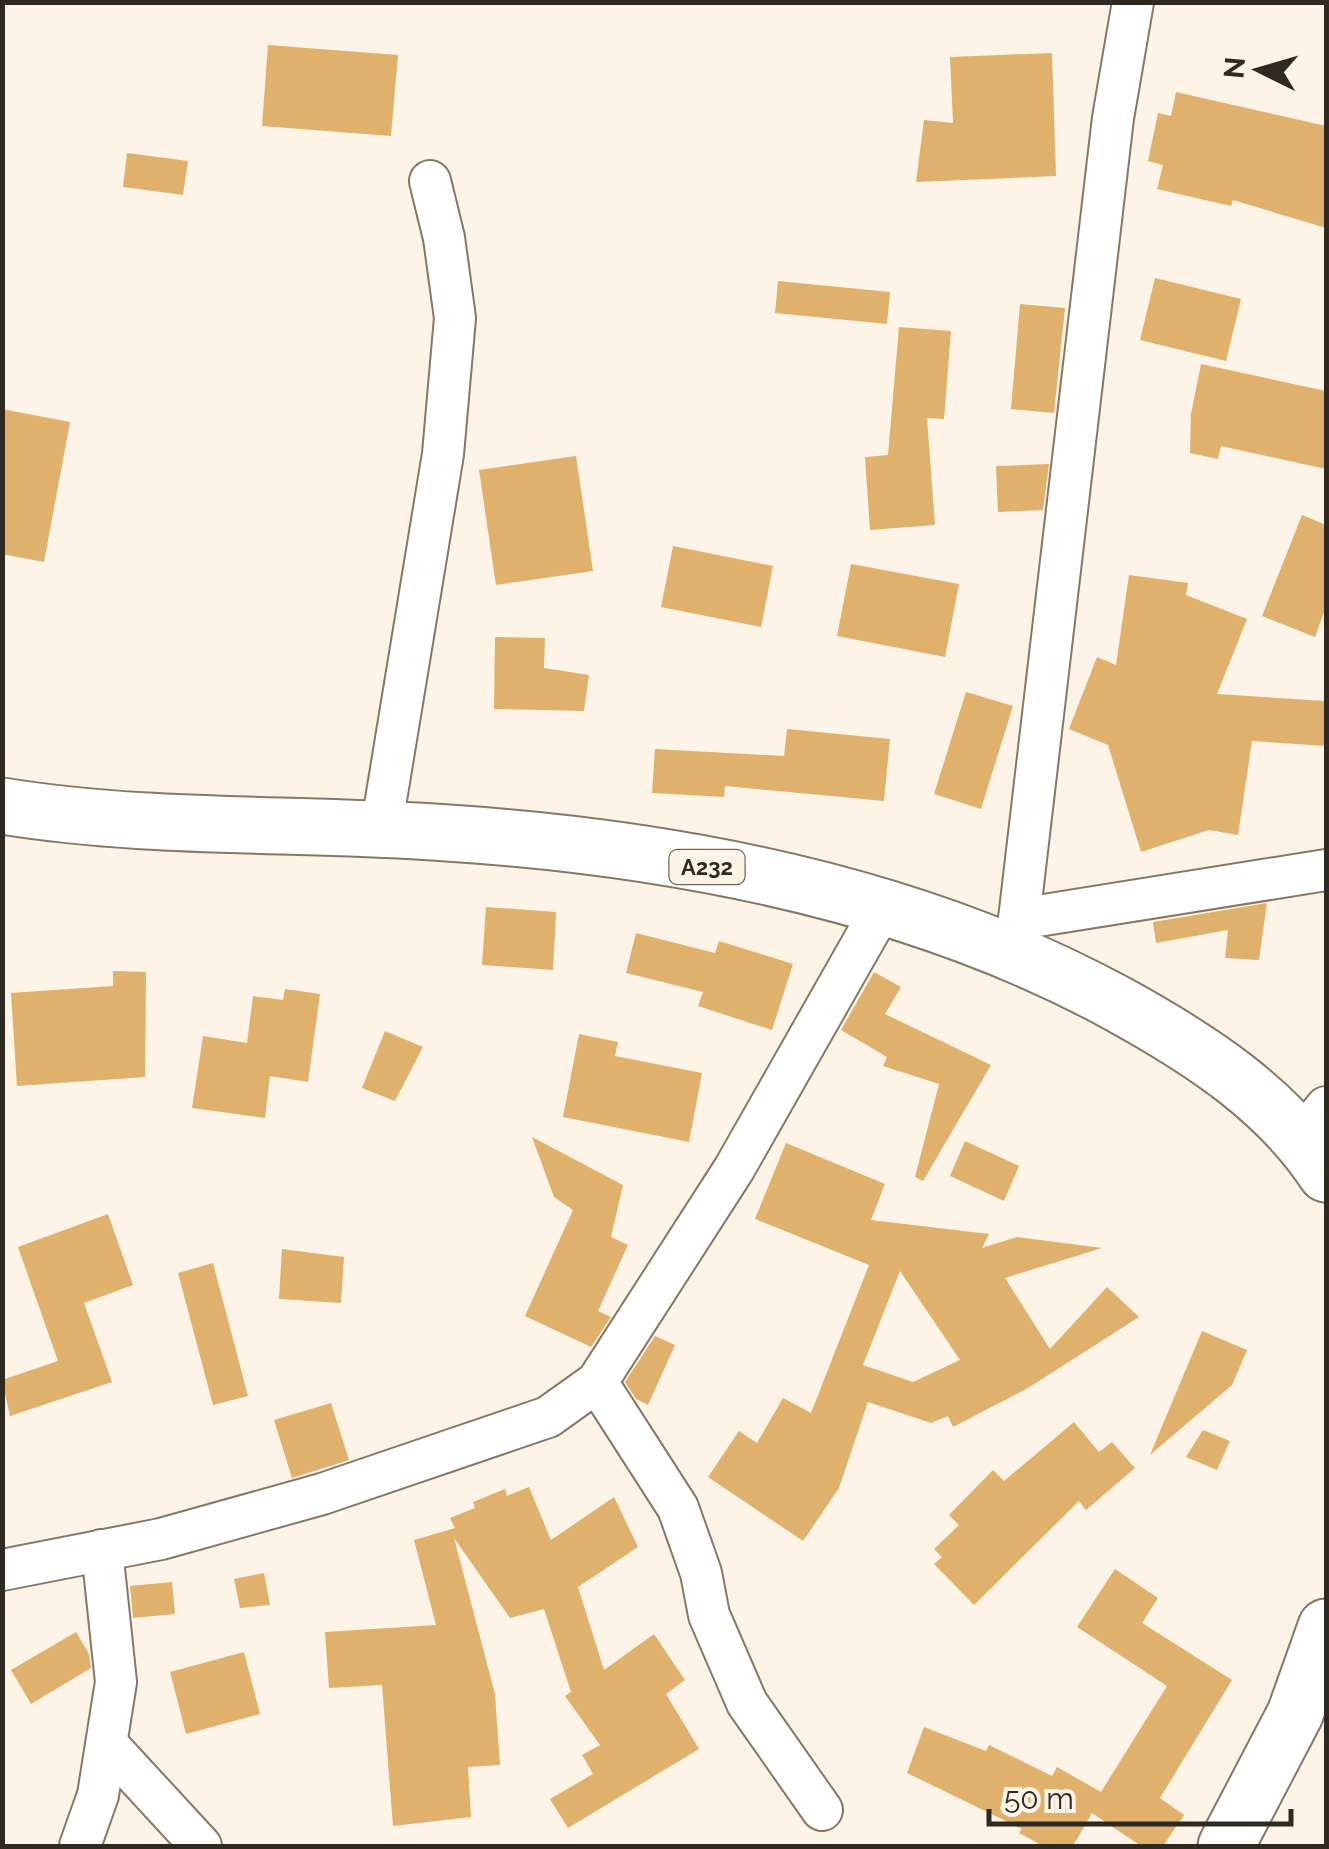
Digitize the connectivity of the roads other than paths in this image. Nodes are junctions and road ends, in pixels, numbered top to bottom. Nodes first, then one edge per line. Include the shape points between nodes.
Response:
1 (1133, 2) edge
2 (430, 181) dead end
3 (2, 806) edge
4 (381, 830) junction
5 (1326, 870) edge
6 (884, 906) junction
7 (1015, 937) junction
8 (1318, 1139) edge
9 (597, 1382) junction
10 (102, 1550) junction
11 (2, 1570) edge
12 (1326, 1627) edge
13 (107, 1744) junction
14 (822, 1810) dead end
15 (80, 1846) edge
16 (201, 1846) edge
17 (1226, 1846) edge

1 - 7 street via 1113,118
2 - 4 street via 455,318 443,454
3 - 4 main road, A232 via 163,822
4 - 6 main road, A232 via 625,852 775,878
5 - 7 street
6 - 7 main road, A232
6 - 9 street via 734,1169
7 - 8 main road, A232 via 1054,969 1233,1075
9 - 10 street via 548,1416 322,1494
9 - 14 street via 678,1508 709,1615 747,1703
10 - 11 street
10 - 13 street via 116,1682
12 - 17 main road via 1295,1714
13 - 15 street
13 - 16 street

